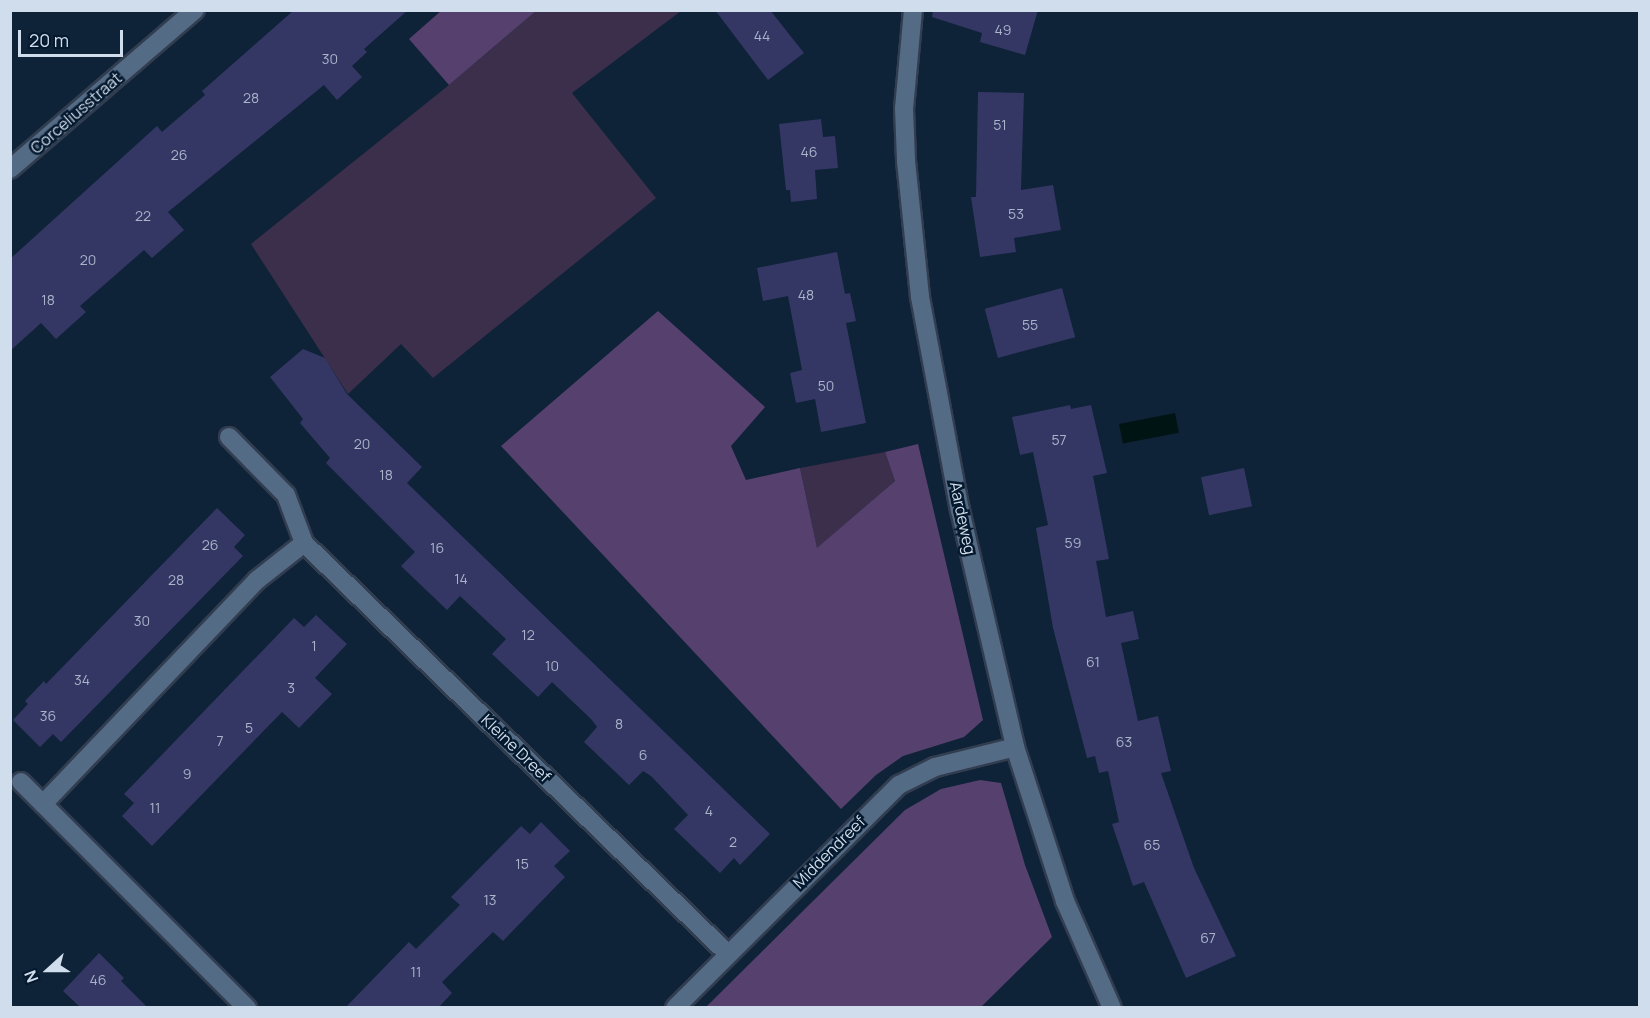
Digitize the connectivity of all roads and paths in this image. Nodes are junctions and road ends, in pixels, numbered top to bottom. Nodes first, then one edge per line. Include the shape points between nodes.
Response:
1 (195, 10) edge
2 (913, 10) edge
3 (10, 169) edge
4 (229, 437) dead end
5 (304, 543) junction
6 (1015, 747) junction
7 (21, 782) dead end
8 (43, 804) junction
9 (728, 954) junction
10 (247, 1008) edge
11 (675, 1008) edge
12 (1112, 1008) edge

1 - 3 street, Corceliusstraat
2 - 6 street, Aardeweg via 904,108 920,297 960,510
4 - 5 street, Kleine Dreef via 286,495
5 - 8 street via 257,580
5 - 9 street, Kleine Dreef
6 - 9 street, Middendreef via 935,767 899,785
6 - 12 street, Aardeweg via 1065,902
7 - 8 street
8 - 10 street
9 - 11 street, Middendreef

